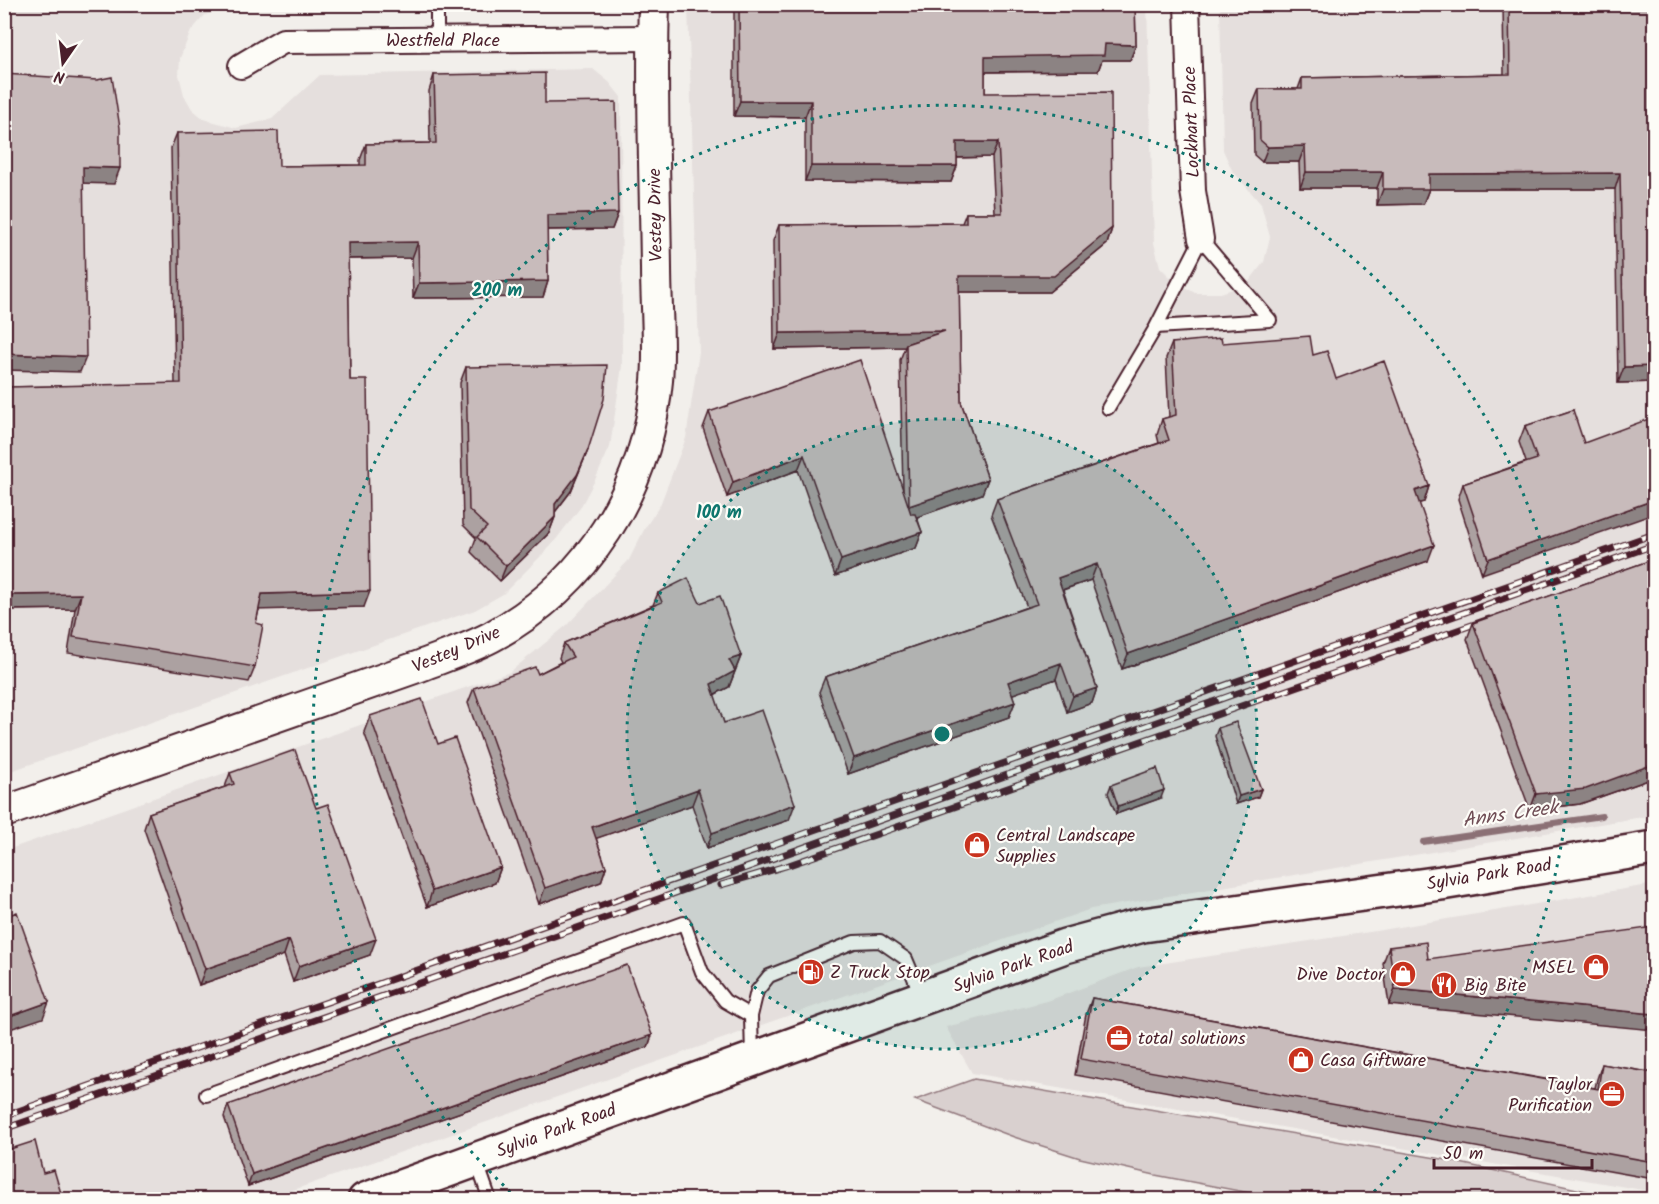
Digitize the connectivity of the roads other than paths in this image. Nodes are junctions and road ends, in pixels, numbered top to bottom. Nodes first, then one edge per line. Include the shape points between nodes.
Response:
1 (437, 4) edge
2 (654, 4) edge
3 (1187, 4) edge
4 (653, 38) junction
5 (437, 40) junction
6 (241, 66) dead end
7 (1201, 239) junction
8 (1156, 327) junction
9 (1108, 408) dead end
10 (4, 812) edge
11 (1654, 848) edge
12 (922, 998) junction
13 (751, 1016) junction
14 (752, 1059) junction
15 (206, 1095) dead end
16 (476, 1159) junction
17 (365, 1200) edge
18 (490, 1200) edge

1 - 5 lane
2 - 4 street, Vestey Drive
3 - 7 street, Lockhart Place via 1194,191
4 - 5 street, Westfield Place
4 - 10 street, Vestey Drive via 657,381 644,452 617,513 590,556 535,609 473,645
5 - 6 street, Westfield Place via 283,41
7 - 8 lane
7 - 8 lane via 1270,320
8 - 9 lane
11 - 12 main road, Sylvia Park Road via 1143,925 1065,946
12 - 13 lane via 906,959 880,941 854,942 769,976 757,992
12 - 14 main road, Sylvia Park Road
13 - 14 lane
13 - 15 lane via 725,1001 702,972 684,923
14 - 16 main road, Sylvia Park Road
16 - 17 main road, Sylvia Park Road
16 - 18 lane

